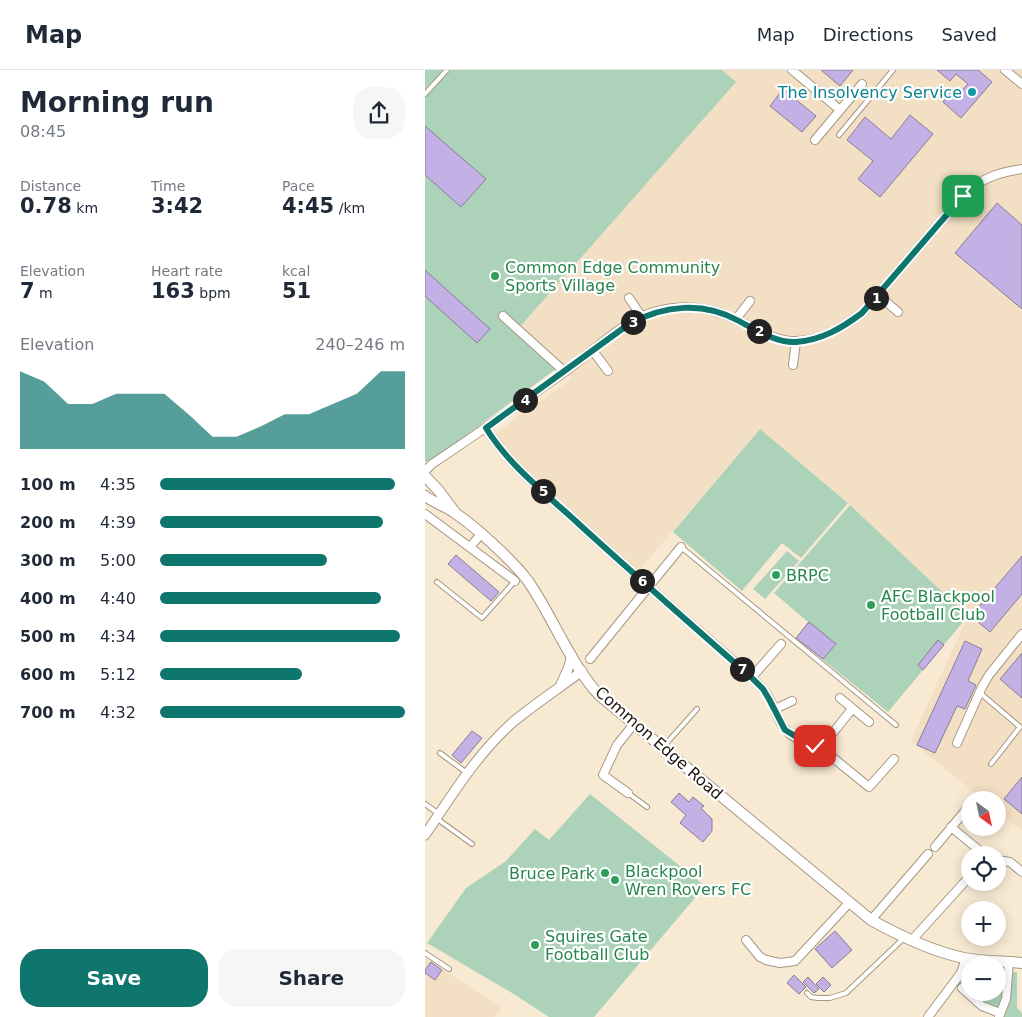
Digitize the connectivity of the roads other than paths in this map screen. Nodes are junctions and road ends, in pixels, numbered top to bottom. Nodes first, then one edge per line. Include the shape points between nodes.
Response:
1 (447, 70) edge
2 (792, 70) edge
3 (893, 70) edge
4 (1005, 70) edge
5 (861, 84) dead end
6 (1022, 84) edge
7 (425, 94) edge
8 (840, 110) junction
9 (839, 135) dead end
10 (815, 140) dead end
11 (1022, 169) edge
12 (879, 295) junction
13 (629, 298) dead end
14 (750, 301) dead end
15 (898, 312) dead end
16 (503, 316) dead end
17 (642, 317) junction
18 (736, 319) junction
19 (796, 342) junction
20 (593, 351) junction
21 (793, 365) dead end
22 (608, 371) dead end
23 (565, 372) junction
24 (486, 428) junction
25 (429, 465) edge
26 (425, 471) edge
27 (427, 479) edge
28 (425, 496) edge
29 (454, 512) junction
30 (425, 514) edge
31 (481, 534) junction
32 (470, 547) junction
33 (681, 547) joint
34 (515, 581) joint
35 (437, 582) dead end
36 (648, 587) junction
37 (1022, 634) edge
38 (781, 644) dead end
39 (572, 656) junction
40 (590, 659) dead end
41 (581, 671) junction
42 (752, 678) junction
43 (558, 688) junction
44 (979, 692) junction
45 (840, 698) dead end
46 (792, 701) dead end
47 (853, 708) junction
48 (697, 709) dead end
49 (775, 709) junction
50 (869, 722) dead end
51 (634, 724) junction
52 (896, 725) dead end
53 (957, 743) dead end
54 (824, 744) junction
55 (662, 748) junction
56 (440, 753) dead end
57 (894, 759) dead end
58 (991, 764) dead end
59 (467, 773) junction
60 (627, 793) joint
61 (425, 804) edge
62 (647, 808) dead end
63 (961, 815) edge
64 (438, 816) junction
65 (951, 827) junction
66 (425, 835) edge
67 (472, 844) dead end
68 (974, 846) edge
69 (935, 847) dead end
70 (928, 854) dead end
71 (1006, 861) edge
72 (1022, 872) edge
73 (961, 885) edge
74 (849, 902) junction
75 (871, 920) junction
76 (908, 939) junction
77 (746, 940) dead end
78 (425, 953) edge
79 (961, 957) edge
80 (1006, 962) edge
81 (1009, 962) junction
82 (1022, 963) edge
83 (449, 970) dead end
84 (961, 973) edge
85 (807, 993) dead end
86 (977, 1001) edge
87 (1000, 1015) edge
88 (928, 1017) edge

1 - 7 lane
2 - 8 street
3 - 9 lane
4 - 6 street
5 - 8 street
8 - 10 street
11 - 12 street via 992,175 976,184
12 - 15 street
12 - 19 street via 843,327 825,336
13 - 17 street
14 - 18 street
16 - 23 street
17 - 18 street via 689,306
17 - 20 street
18 - 19 street via 773,338
19 - 21 street
20 - 22 street
20 - 23 street
23 - 24 street
24 - 25 street
24 - 36 street via 505,456
25 - 26 street
25 - 27 street
27 - 29 main road, Common Edge Road
28 - 29 main road, Common Edge Road
29 - 31 main road, Common Edge Road
30 - 32 street
31 - 32 street
31 - 39 main road, Common Edge Road via 523,575
32 - 34 street
33 - 36 street
33 - 52 lane
34 - 35 lane via 482,618
36 - 40 street
36 - 42 street
37 - 44 street
38 - 42 street
39 - 41 main road, Common Edge Road
39 - 43 street
41 - 43 street
41 - 51 main road, Common Edge Road via 599,695
42 - 49 street
43 - 59 street via 513,723
44 - 53 street
44 - 58 lane via 1020,727
45 - 47 street
46 - 49 street
47 - 50 street
47 - 54 street
48 - 55 lane
49 - 54 street via 785,730 815,746
51 - 55 main road, Common Edge Road
51 - 60 street via 617,745 603,775
54 - 57 street via 832,757 869,787
55 - 74 main road, Common Edge Road
56 - 59 lane
59 - 64 street
60 - 62 lane
61 - 64 lane
63 - 65 street
64 - 66 street
64 - 67 lane
65 - 68 street
65 - 69 street
70 - 75 street
71 - 72 street
73 - 76 street
74 - 75 main road, Common Edge Road
74 - 77 street via 795,961 780,963 766,960
75 - 76 main road, Common Edge Road
76 - 79 main road, Common Edge Road
76 - 85 lane via 846,992 830,998 811,997
78 - 83 lane
80 - 81 main road, Common Edge Road
81 - 82 main road, Common Edge Road
81 - 87 street via 1007,999
84 - 88 street
86 - 87 street

